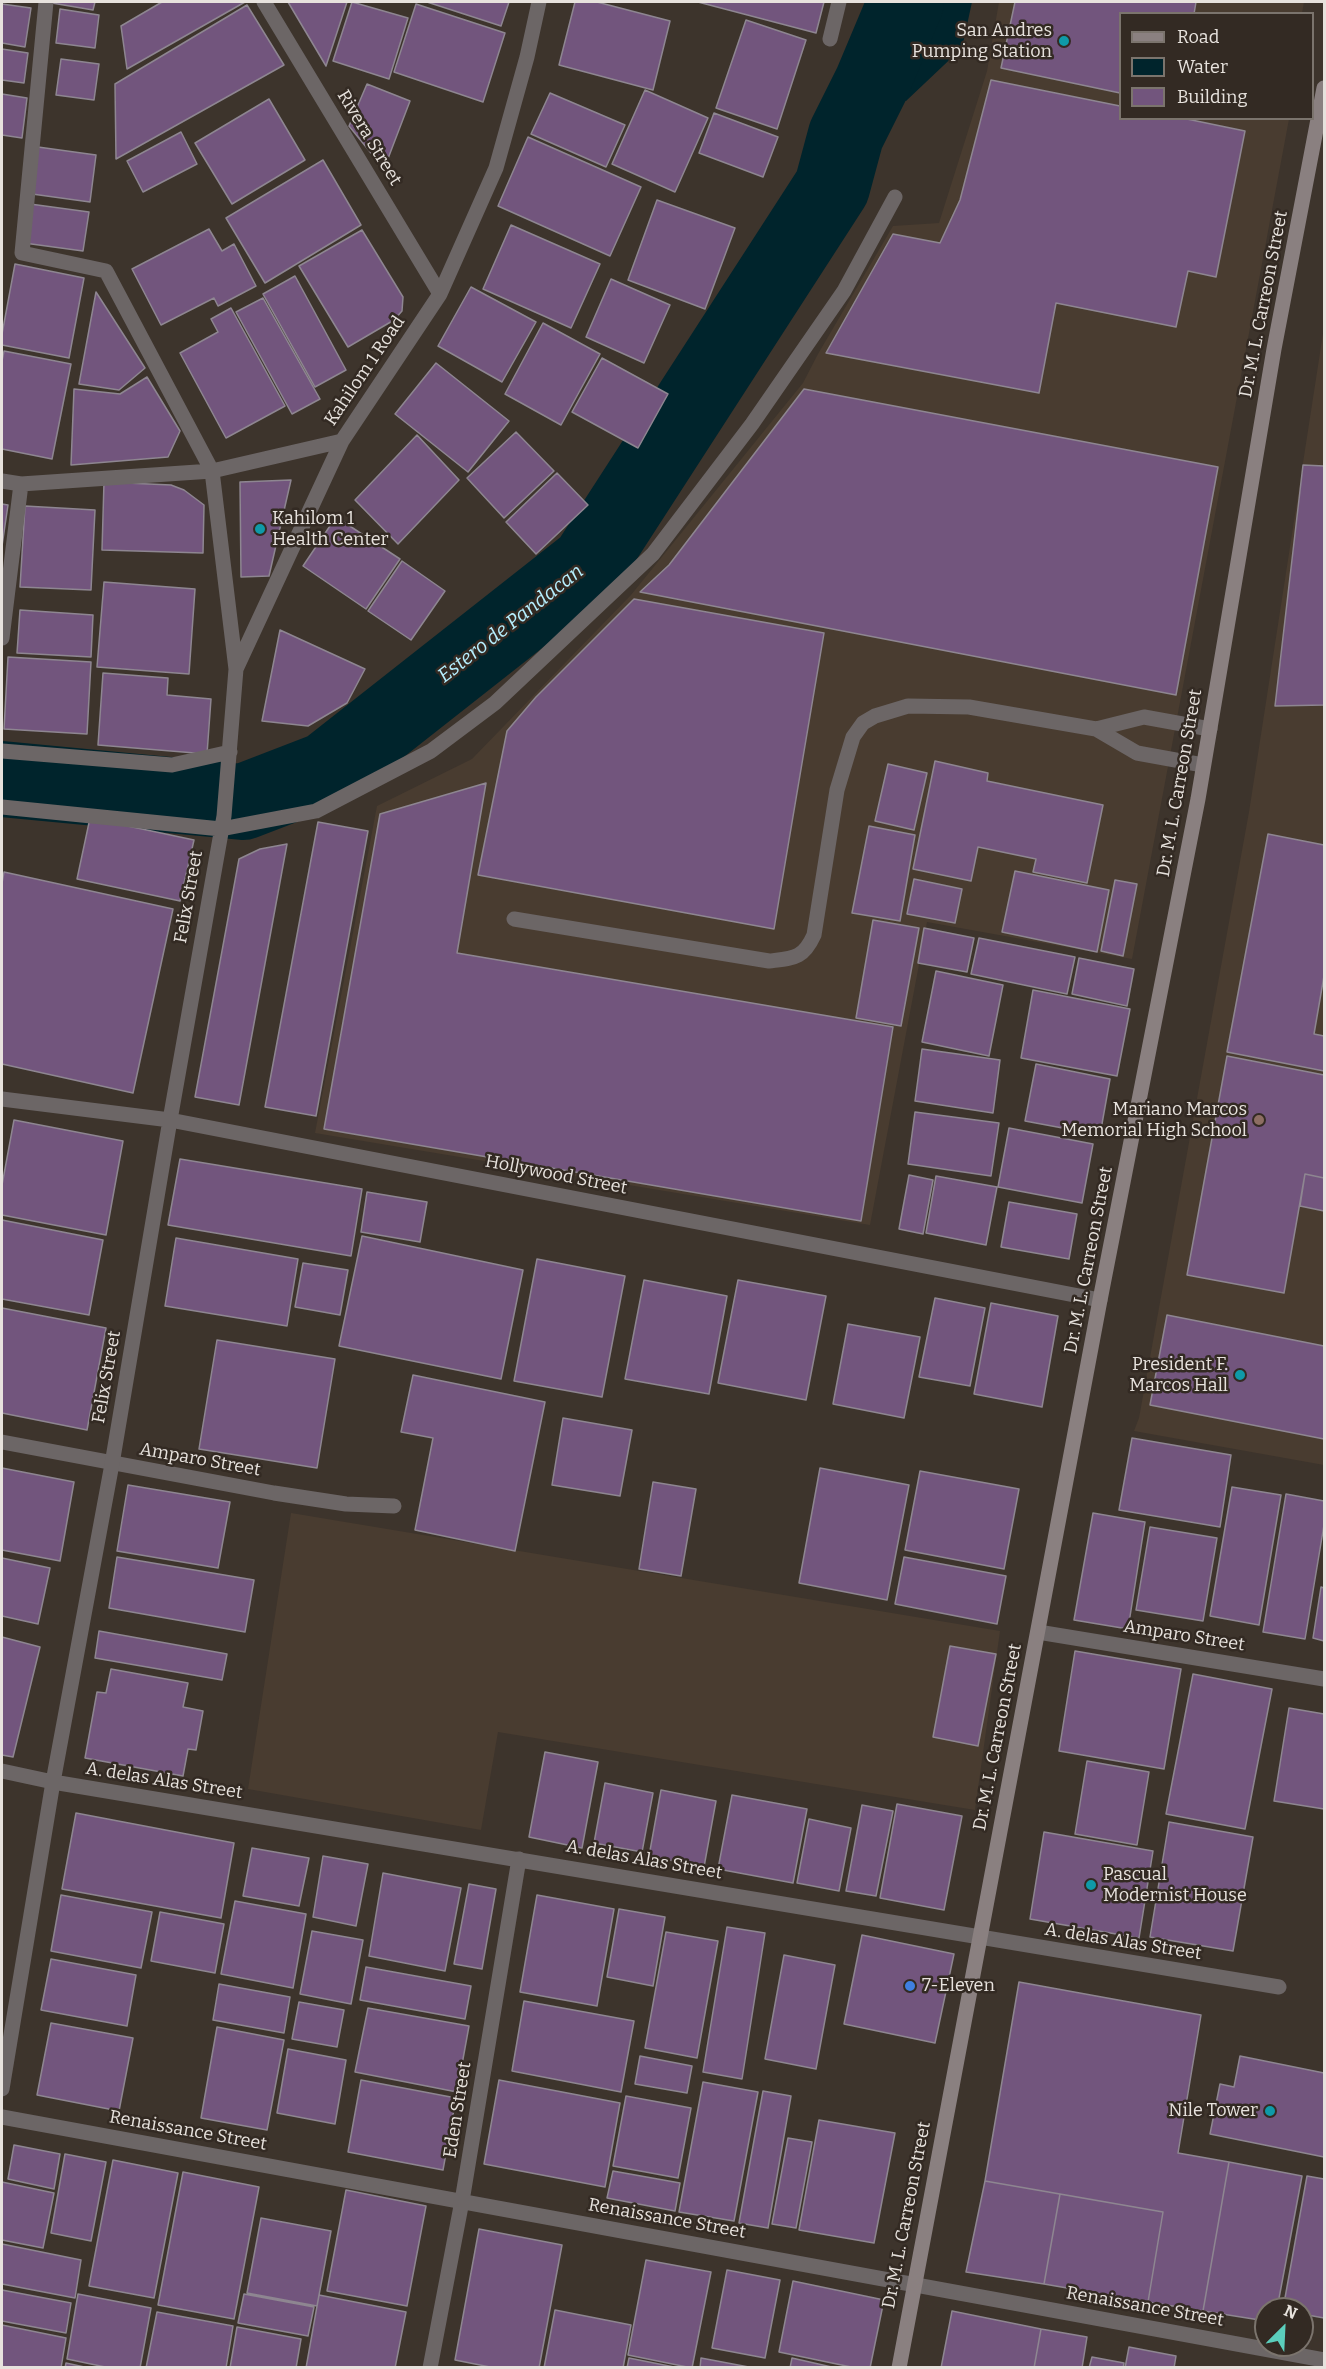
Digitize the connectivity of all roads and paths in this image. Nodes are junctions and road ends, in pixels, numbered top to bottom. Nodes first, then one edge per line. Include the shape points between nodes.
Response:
1 (46, 2) edge
2 (264, 2) edge
3 (539, 2) edge
4 (838, 2) edge
5 (830, 39) dead end
6 (1324, 88) edge
7 (895, 197) dead end
8 (440, 294) junction
9 (342, 441) junction
10 (212, 471) junction
11 (2, 481) edge
12 (21, 484) junction
13 (2, 638) edge
14 (236, 669) junction
15 (1096, 729) junction
16 (1210, 729) junction
17 (2, 751) edge
18 (230, 757) junction
19 (1203, 765) junction
20 (2, 807) edge
21 (223, 822) junction
22 (514, 918) dead end
23 (2, 1099) edge
24 (170, 1120) junction
25 (1100, 1300) junction
26 (2, 1442) edge
27 (112, 1464) junction
28 (394, 1506) dead end
29 (1038, 1632) junction
30 (1324, 1679) edge
31 (2, 1771) edge
32 (53, 1782) junction
33 (519, 1859) junction
34 (980, 1939) junction
35 (1280, 1987) dead end
36 (2, 2089) edge
37 (2, 2117) edge
38 (462, 2201) junction
39 (913, 2284) junction
40 (1324, 2360) edge
41 (430, 2367) edge
42 (899, 2367) edge

1 - 10 street via 22,253 106,271
2 - 8 street, Rivera Street
3 - 8 street, Kahilom 1 Road via 496,168
4 - 5 street
6 - 16 main road, Dr. M. L. Carreon Street via 1274,349
7 - 21 street via 837,300 752,424 653,554 495,703 430,752 316,811
8 - 9 street, Kahilom 1 Road
9 - 10 street, Kahilom 1 Road
9 - 14 street, Felix Street
10 - 12 street, Kahilom 1 Road
10 - 14 street, Felix Street
11 - 12 street, Kahilom 1 Road
12 - 13 street
14 - 18 street, Felix Street
15 - 16 street via 1144,717
15 - 19 street via 1137,753
15 - 22 street via 969,707 908,706 863,723 853,736 837,790 814,935 808,948 795,958 769,961
16 - 19 main road, Dr. M. L. Carreon Street
17 - 18 street via 172,765
18 - 21 street, Felix Street
19 - 25 main road, Dr. M. L. Carreon Street
20 - 21 street
21 - 24 street, Felix Street
23 - 24 street, Hollywood Street
24 - 25 street, Hollywood Street
24 - 27 street, Felix Street
25 - 29 main road, Dr. M. L. Carreon Street
26 - 27 street, Amparo Street
27 - 28 street, Amparo Street via 346,1504
27 - 32 street, Felix Street
29 - 30 street, Amparo Street
29 - 34 main road, Dr. M. L. Carreon Street
31 - 32 street, A. delas Alas Street
32 - 33 street, A. delas Alas Street
32 - 36 street, Felix Street
33 - 34 street, A. delas Alas Street
33 - 38 street, Eden Street
34 - 35 street, A. delas Alas Street
34 - 39 main road, Dr. M. L. Carreon Street
37 - 38 street, Renaissance Street
38 - 39 street, Renaissance Street
38 - 41 street, Eden Street
39 - 40 street, Renaissance Street
39 - 42 main road, Dr. M. L. Carreon Street

